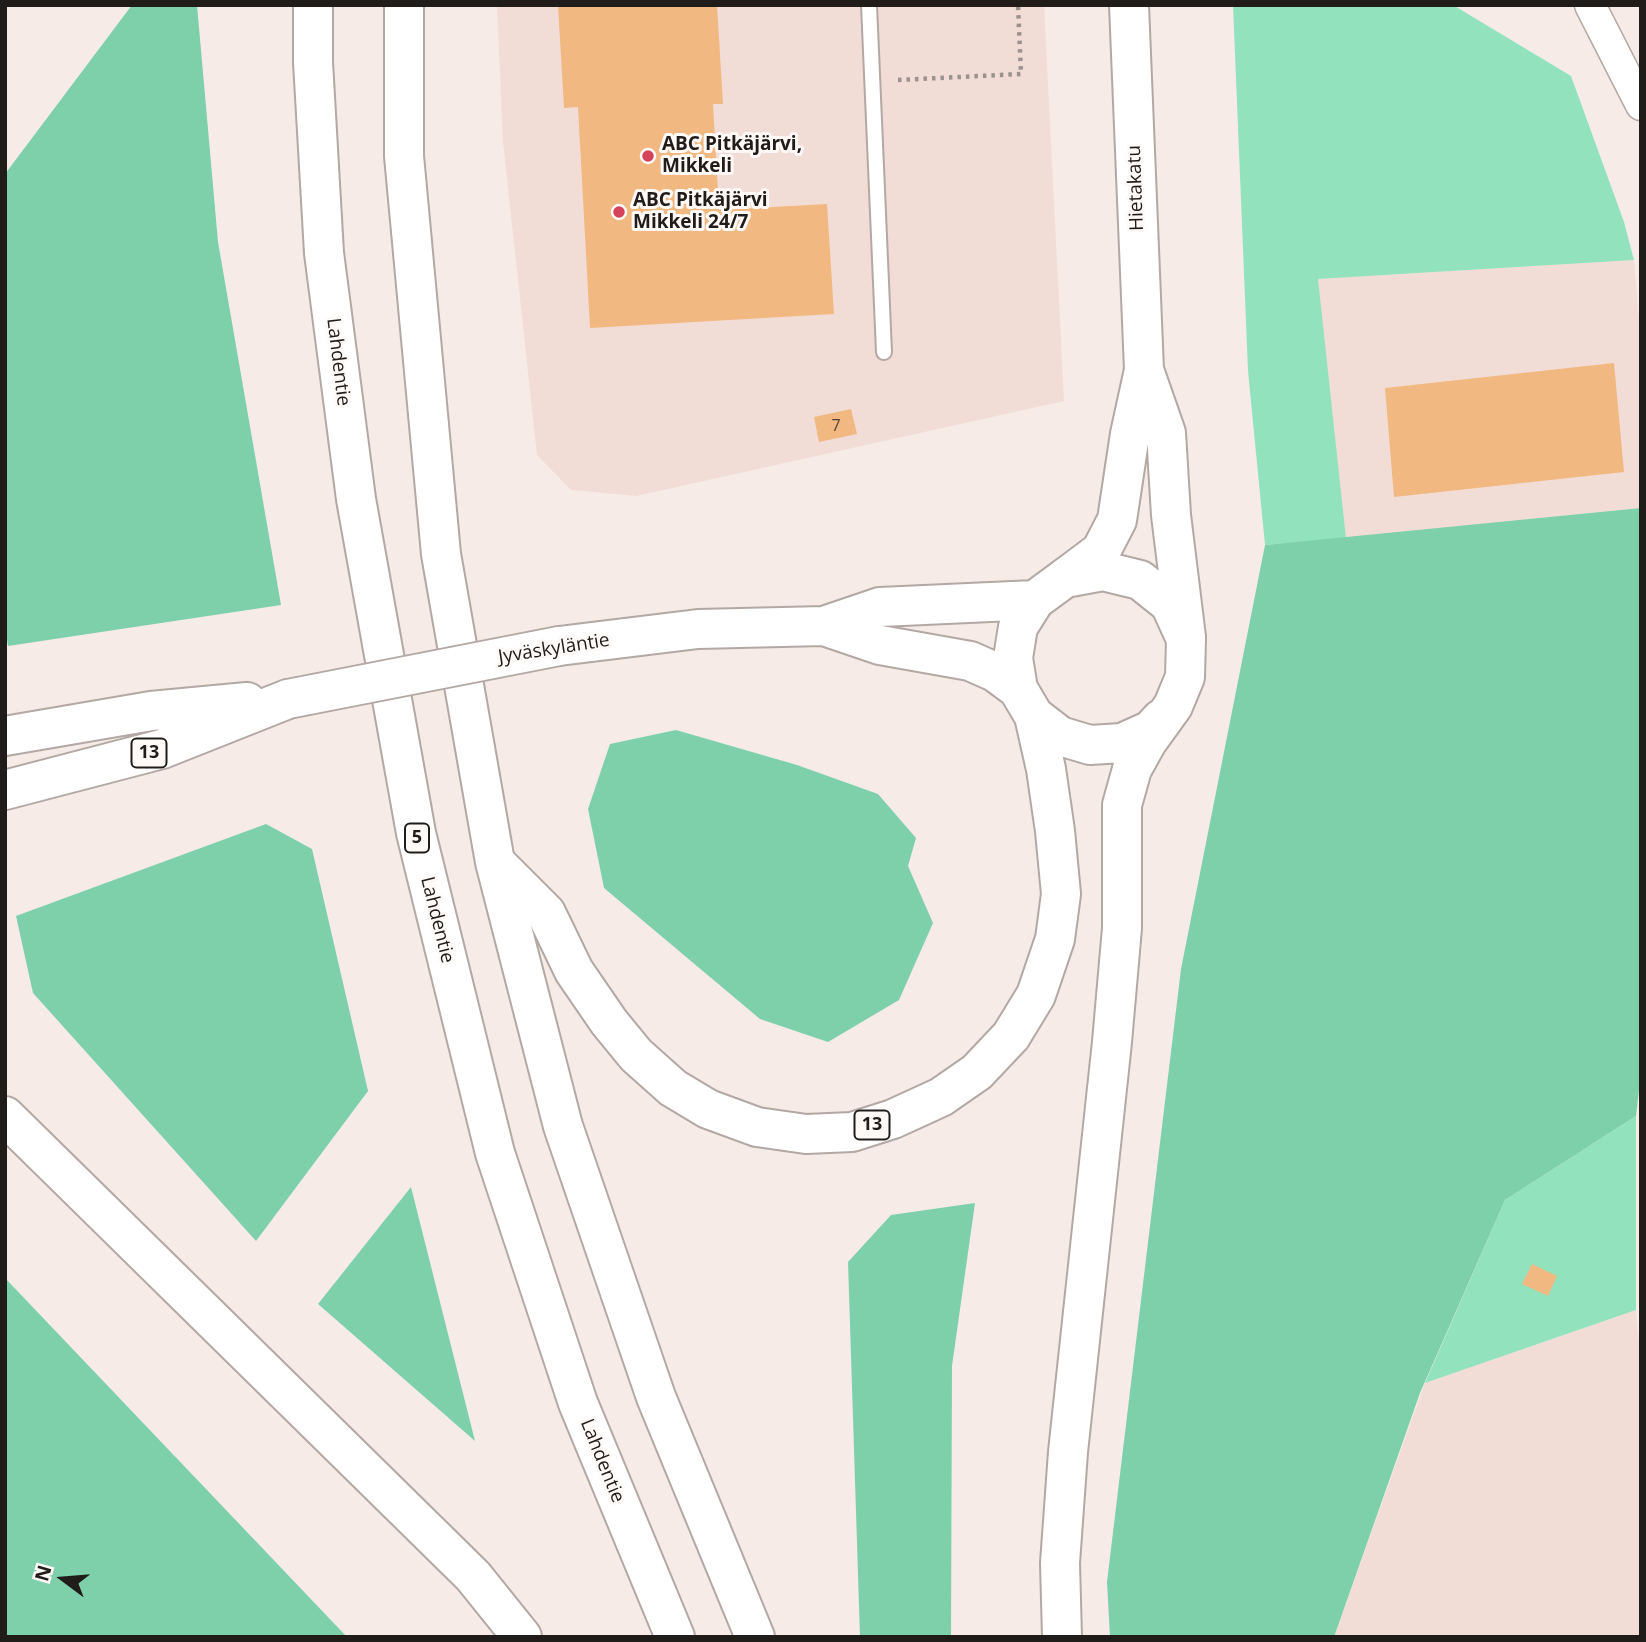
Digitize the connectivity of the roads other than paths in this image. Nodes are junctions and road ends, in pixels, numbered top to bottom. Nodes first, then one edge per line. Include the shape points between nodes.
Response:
1 (313, 5) edge
2 (404, 5) edge
3 (869, 5) edge
4 (1129, 5) edge
5 (1590, 5) edge
6 (1641, 105) edge
7 (884, 352) dead end
8 (1144, 370) junction
9 (1065, 578) junction
10 (1035, 600) junction
11 (824, 626) junction
12 (1186, 639) junction
13 (288, 699) junction
14 (1026, 703) junction
15 (1173, 706) junction
16 (5, 736) edge
17 (5, 790) edge
18 (495, 862) junction
19 (5, 1116) edge
20 (522, 1637) edge
21 (675, 1637) edge
22 (755, 1637) edge
23 (1062, 1637) edge

1 - 21 main road, Lahdentie / 5 via 324,253 356,499 416,833 495,1153 578,1403
2 - 18 main road via 404,156 441,554
3 - 7 lane
4 - 8 main road, Hietakatu
5 - 6 street
8 - 9 main road, Hietakatu via 1117,520 1101,551
8 - 12 main road, Hietakatu via 1166,433
9 - 10 main road
9 - 12 main road via 1103,570 1140,580 1170,604
10 - 11 main road, Jyväskyläntie / 13 via 880,607
10 - 14 main road via 1018,627 1013,658
11 - 13 main road, Jyväskyläntie / 13, bridge via 698,629 559,646
11 - 14 main road, Jyväskyläntie / 13 via 880,645 970,661 995,672
12 - 15 main road via 1185,677
13 - 16 main road, Jyväskyläntie / 13 via 150,711
13 - 17 main road, Jyväskyläntie / 13 via 162,749
14 - 15 main road via 1060,736 1090,745 1122,743 1151,730
14 - 18 main road, 13 via 1046,769 1061,894 1055,939 1037,995 1011,1036 977,1072 941,1097 852,1132 806,1134 757,1127 708,1109 673,1088 636,1055 609,1022 574,971 546,913
15 - 23 main road via 1132,769 1122,804 1122,928 1068,1452 1060,1563
18 - 22 main road via 563,1126 656,1397
19 - 20 main road via 473,1576

